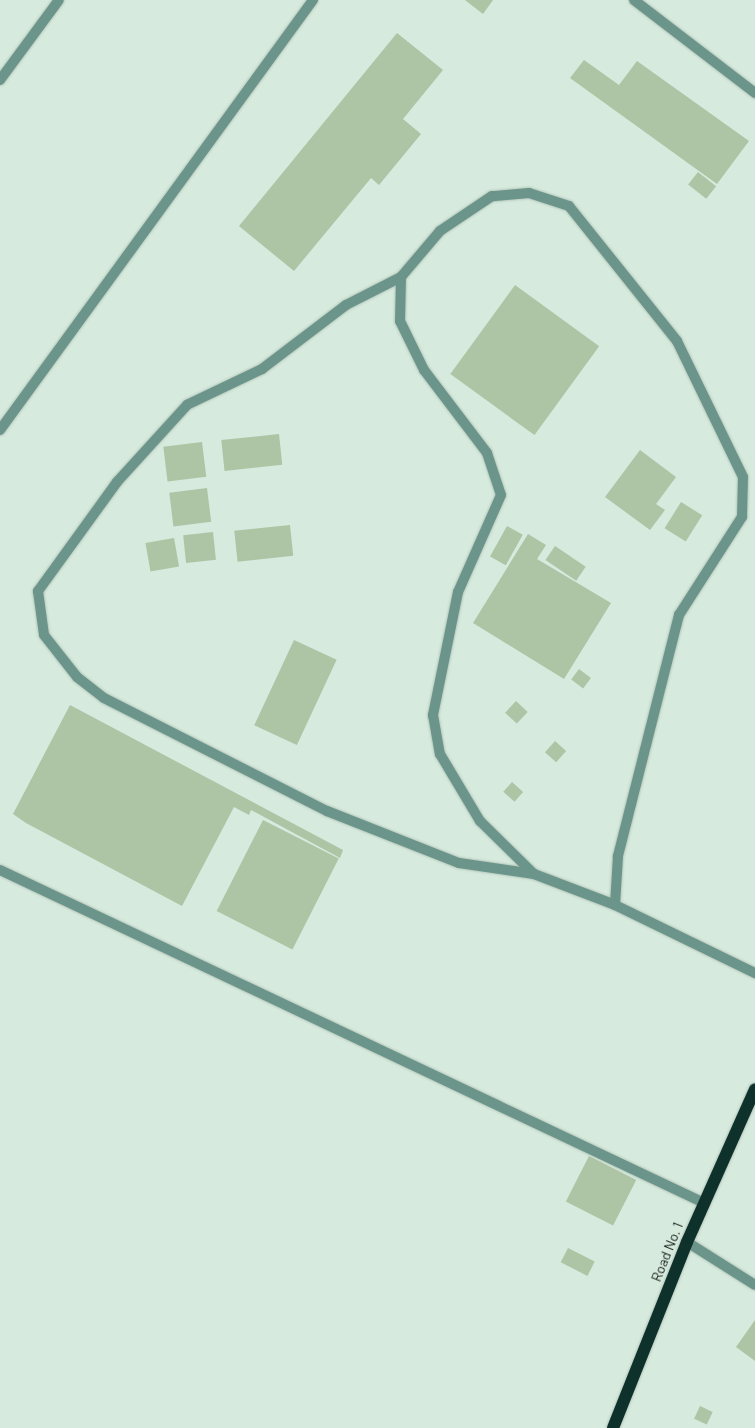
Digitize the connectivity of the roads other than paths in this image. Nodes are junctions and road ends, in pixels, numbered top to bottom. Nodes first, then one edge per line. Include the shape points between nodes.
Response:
1 (59, 0) edge
2 (313, 0) edge
3 (634, 0) edge
4 (0, 80) edge
5 (755, 93) edge
6 (401, 277) junction
7 (0, 430) edge
8 (0, 870) edge
9 (534, 874) junction
10 (616, 905) junction
11 (755, 973) edge
12 (755, 1089) edge
13 (704, 1203) junction
14 (687, 1242) junction
15 (755, 1285) edge
16 (613, 1428) edge

1 - 4 street
2 - 7 street
3 - 5 street
6 - 9 street via 400,321 424,370 487,453 501,495 458,592 433,715 440,754 480,820
6 - 9 street via 346,305 262,369 187,405 157,435 117,482 38,591 44,635 77,677 104,698 327,810 460,863
6 - 10 street via 440,231 492,196 529,193 569,206 677,341 743,477 742,517 679,615 618,856
8 - 13 street
9 - 10 street
10 - 11 street
12 - 13 highway, Road No. 1
13 - 14 highway, Road No. 1
14 - 15 street
14 - 16 highway, Road No. 1

